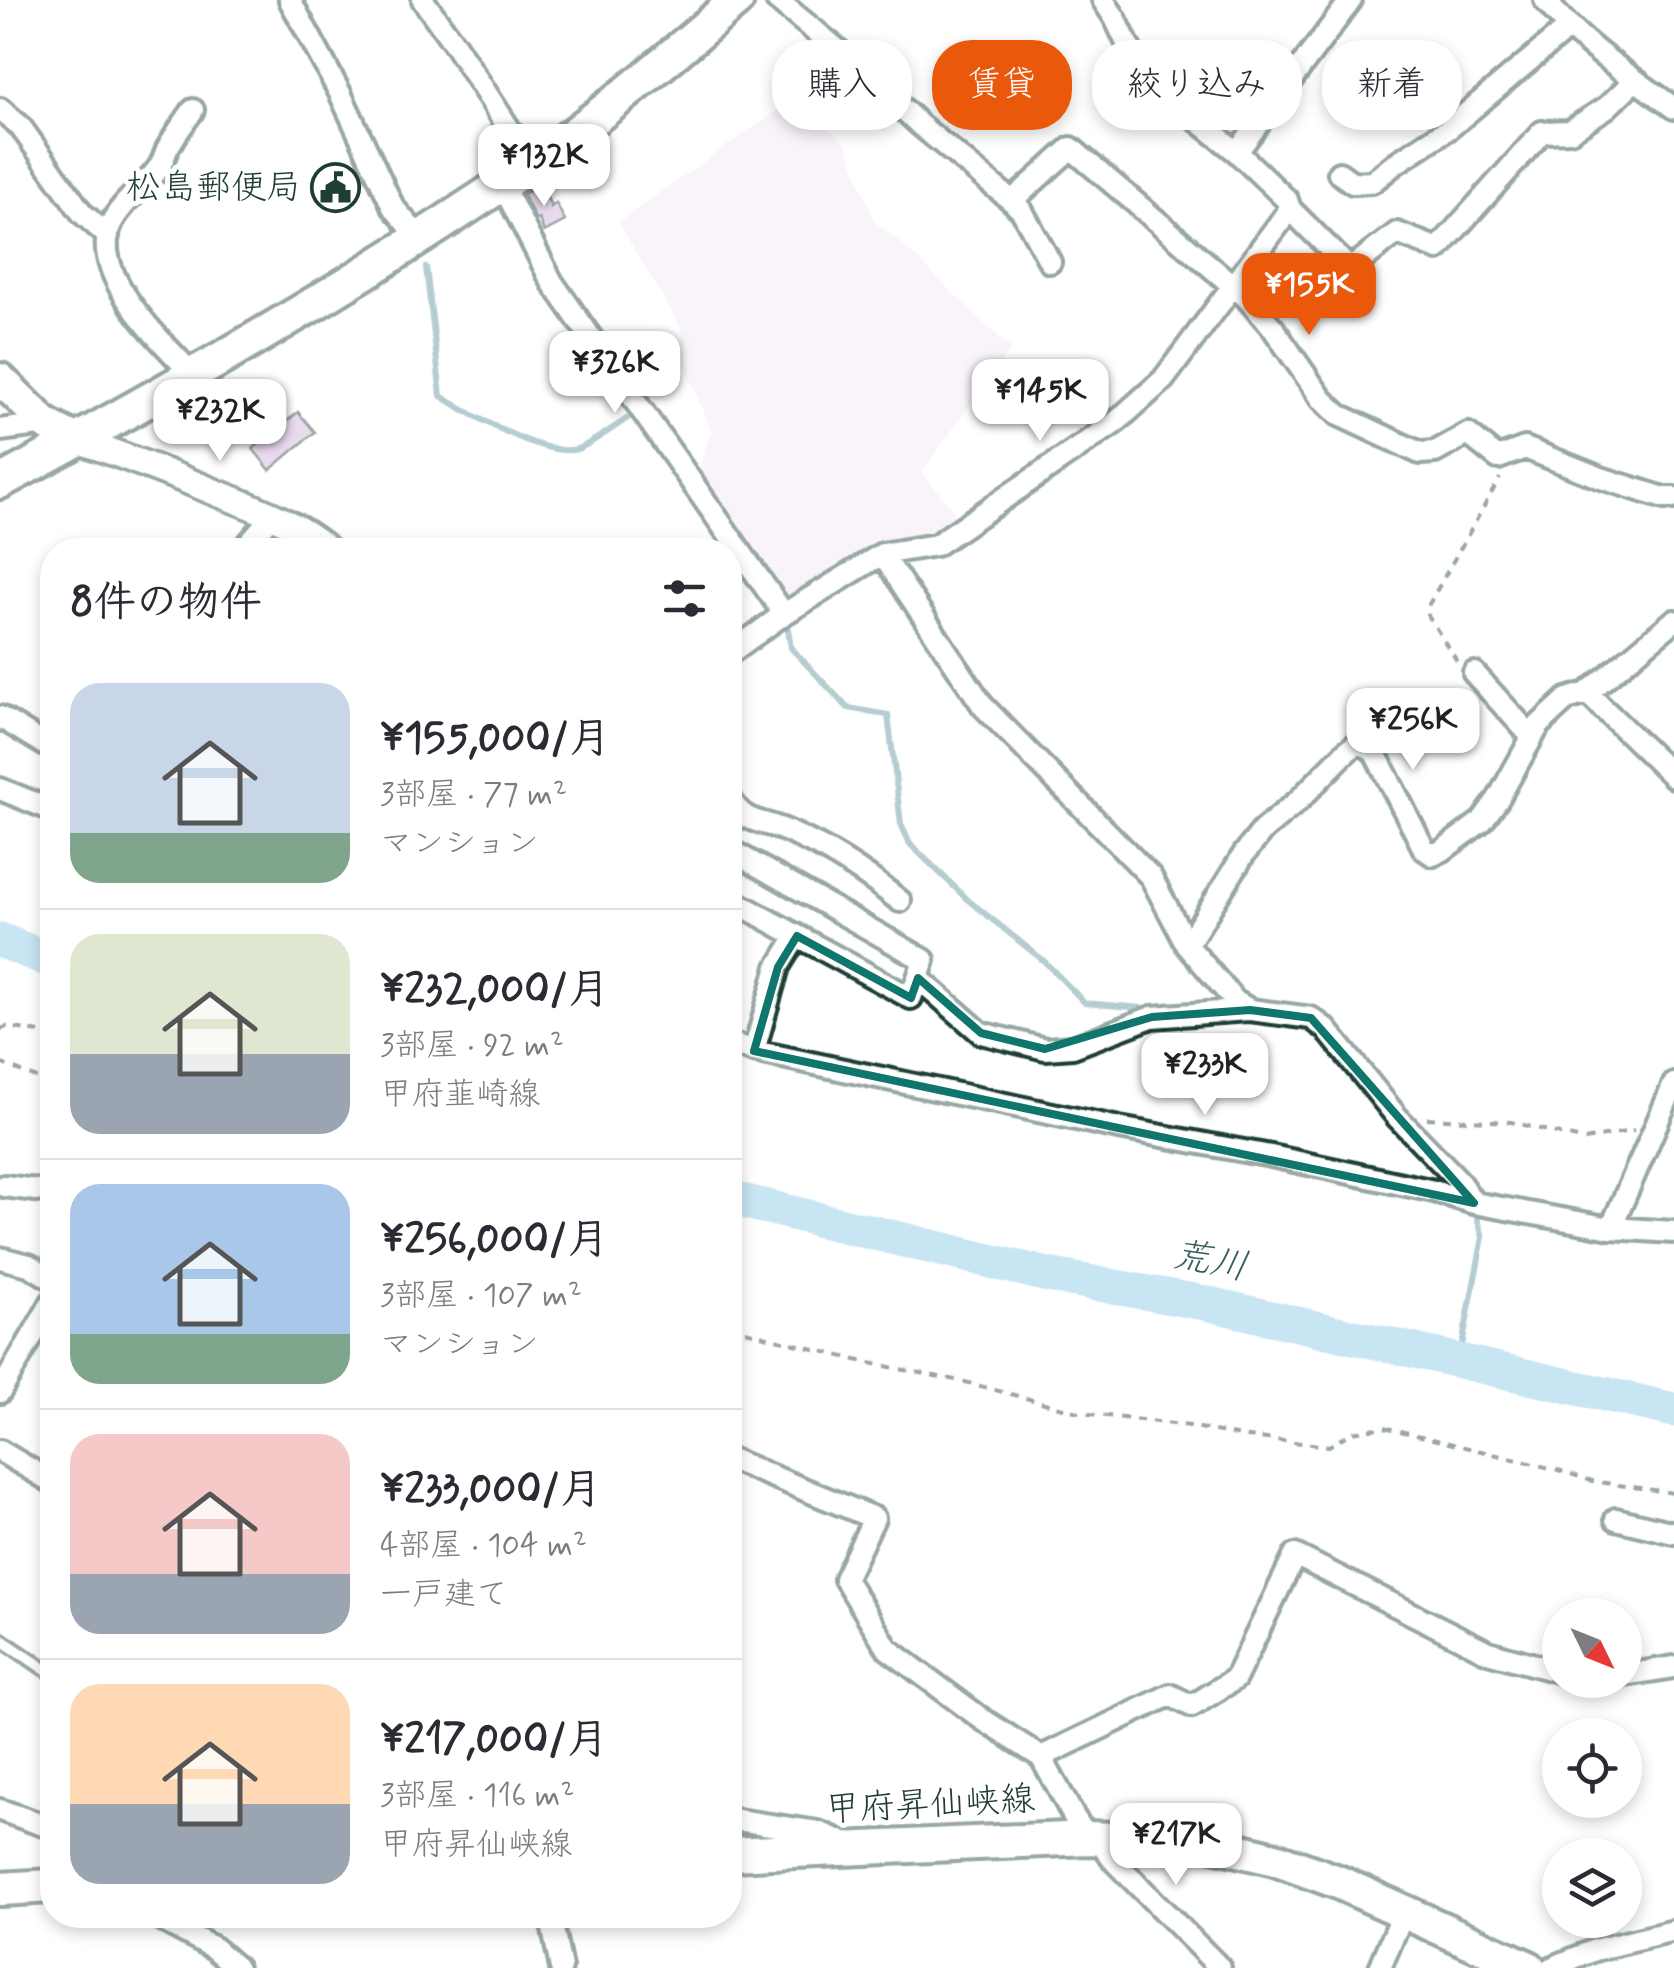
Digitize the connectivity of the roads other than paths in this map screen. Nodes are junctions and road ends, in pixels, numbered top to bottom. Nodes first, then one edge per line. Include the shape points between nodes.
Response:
1 (290, 0) edge
2 (423, 0) edge
3 (737, 0) edge
4 (777, 0) edge
5 (1103, 0) edge
6 (1351, 0) edge
7 (1545, 0) edge
8 (1569, 27) junction
9 (1636, 80) junction
10 (1674, 108) edge
11 (0, 109) edge
12 (193, 110) dead end
13 (1237, 152) junction
14 (532, 164) junction
15 (1339, 174) dead end
16 (502, 184) junction
17 (1012, 202) junction
18 (1290, 210) junction
19 (108, 236) junction
20 (420, 238) junction
21 (1050, 262) dead end
22 (1232, 285) junction
23 (192, 376) junction
24 (0, 380) edge
25 (46, 424) junction
26 (0, 430) edge
27 (78, 440) junction
28 (0, 482) edge
29 (1674, 498) edge
30 (272, 516) junction
31 (253, 538) edge
32 (311, 538) edge
33 (731, 538) edge
34 (742, 554) edge
35 (882, 554) junction
36 (784, 614) junction
37 (1674, 622) edge
38 (742, 644) edge
39 (1474, 673) road end
40 (1588, 693) junction
41 (0, 717) edge
42 (1532, 737) junction
43 (40, 742) edge
44 (1674, 777) edge
45 (0, 789) edge
46 (40, 805) edge
47 (742, 816) edge
48 (742, 857) edge
49 (900, 901) dead end
50 (742, 906) edge
51 (797, 936) junction
52 (1188, 945) junction
53 (918, 978) junction
54 (1250, 1010) junction
55 (742, 1048) edge
56 (754, 1051) junction
57 (1674, 1084) edge
58 (4, 1186) dead end
59 (40, 1190) edge
60 (1474, 1203) junction
61 (1611, 1228) junction
62 (1674, 1232) edge
63 (0, 1258) edge
64 (40, 1272) edge
65 (40, 1317) edge
66 (7, 1360) edge
67 (0, 1392) edge
68 (0, 1450) edge
69 (742, 1464) edge
70 (40, 1475) edge
71 (1616, 1519) dead end
72 (1674, 1533) edge
73 (0, 1639) edge
74 (40, 1666) edge
75 (1542, 1667) edge
76 (1674, 1667) edge
77 (1642, 1673) edge
78 (1041, 1757) junction
79 (0, 1810) edge
80 (742, 1822) edge
81 (40, 1824) edge
82 (1093, 1838) junction
83 (858, 1848) junction
84 (742, 1853) edge
85 (40, 1887) edge
86 (0, 1889) edge
87 (1404, 1911) junction
88 (176, 1928) edge
89 (553, 1928) edge
90 (1674, 1932) edge
91 (237, 1968) edge
92 (562, 1968) edge
93 (1220, 1968) edge
94 (1380, 1968) edge
95 (1529, 1968) edge
96 (1551, 1968) edge

1 - 20 street via 394,206
2 - 14 street
3 - 14 main road
4 - 17 street
5 - 13 street via 1133,56 1168,97
6 - 13 street
7 - 8 street
8 - 9 street
8 - 15 street via 1448,129 1372,182 1354,183
9 - 10 street
9 - 18 street via 1570,131 1542,132 1438,248 1396,233 1350,269
11 - 19 street
12 - 19 street
13 - 18 street
14 - 16 main road
16 - 20 main road
16 - 33 street via 552,282
17 - 21 street
17 - 22 street via 1071,148
18 - 22 street
19 - 23 street via 123,297
20 - 23 main road
22 - 29 street via 1273,328 1322,399 1420,454 1468,434 1498,458 1525,448
22 - 35 street via 1163,380 1116,422 936,545
23 - 27 main road
24 - 25 main road
25 - 26 street
25 - 27 main road
27 - 28 main road
27 - 30 street
30 - 31 street
30 - 32 street
34 - 36 street
35 - 36 street
35 - 52 street via 983,706 1151,877
36 - 38 street
37 - 40 street
39 - 42 street
40 - 42 street via 1568,699
40 - 44 street
41 - 43 street
42 - 52 street via 1482,821 1433,855 1375,753 1357,744 1347,750 1244,854
45 - 46 street
47 - 49 street via 809,841
48 - 53 street via 924,960
50 - 51 street
51 - 53 street via 911,998
51 - 56 street via 778,968
52 - 54 street via 1234,1001
53 - 54 street via 980,1033 1045,1049 1073,1047 1152,1017
54 - 60 street via 1311,1018 1326,1029
55 - 56 street
56 - 60 street
57 - 61 street
58 - 59 street
60 - 61 street
61 - 62 street
63 - 64 street
65 - 66 street
66 - 67 street
68 - 70 street
69 - 78 street via 874,1518 846,1580 888,1649
71 - 72 street
73 - 74 lane
75 - 78 street via 1488,1652 1296,1555 1235,1679 1192,1706 1170,1695
76 - 77 street
78 - 82 street
79 - 81 street
80 - 83 street via 818,1832
82 - 83 main road, 甲府昇仙峡線
82 - 87 main road, 甲府昇仙峡線 via 1210,1843 1275,1859
82 - 93 street
83 - 84 main road, 甲府昇仙峡線
85 - 86 main road
87 - 94 street
87 - 95 main road, 甲府昇仙峡線
88 - 91 street
89 - 92 street
90 - 96 street

